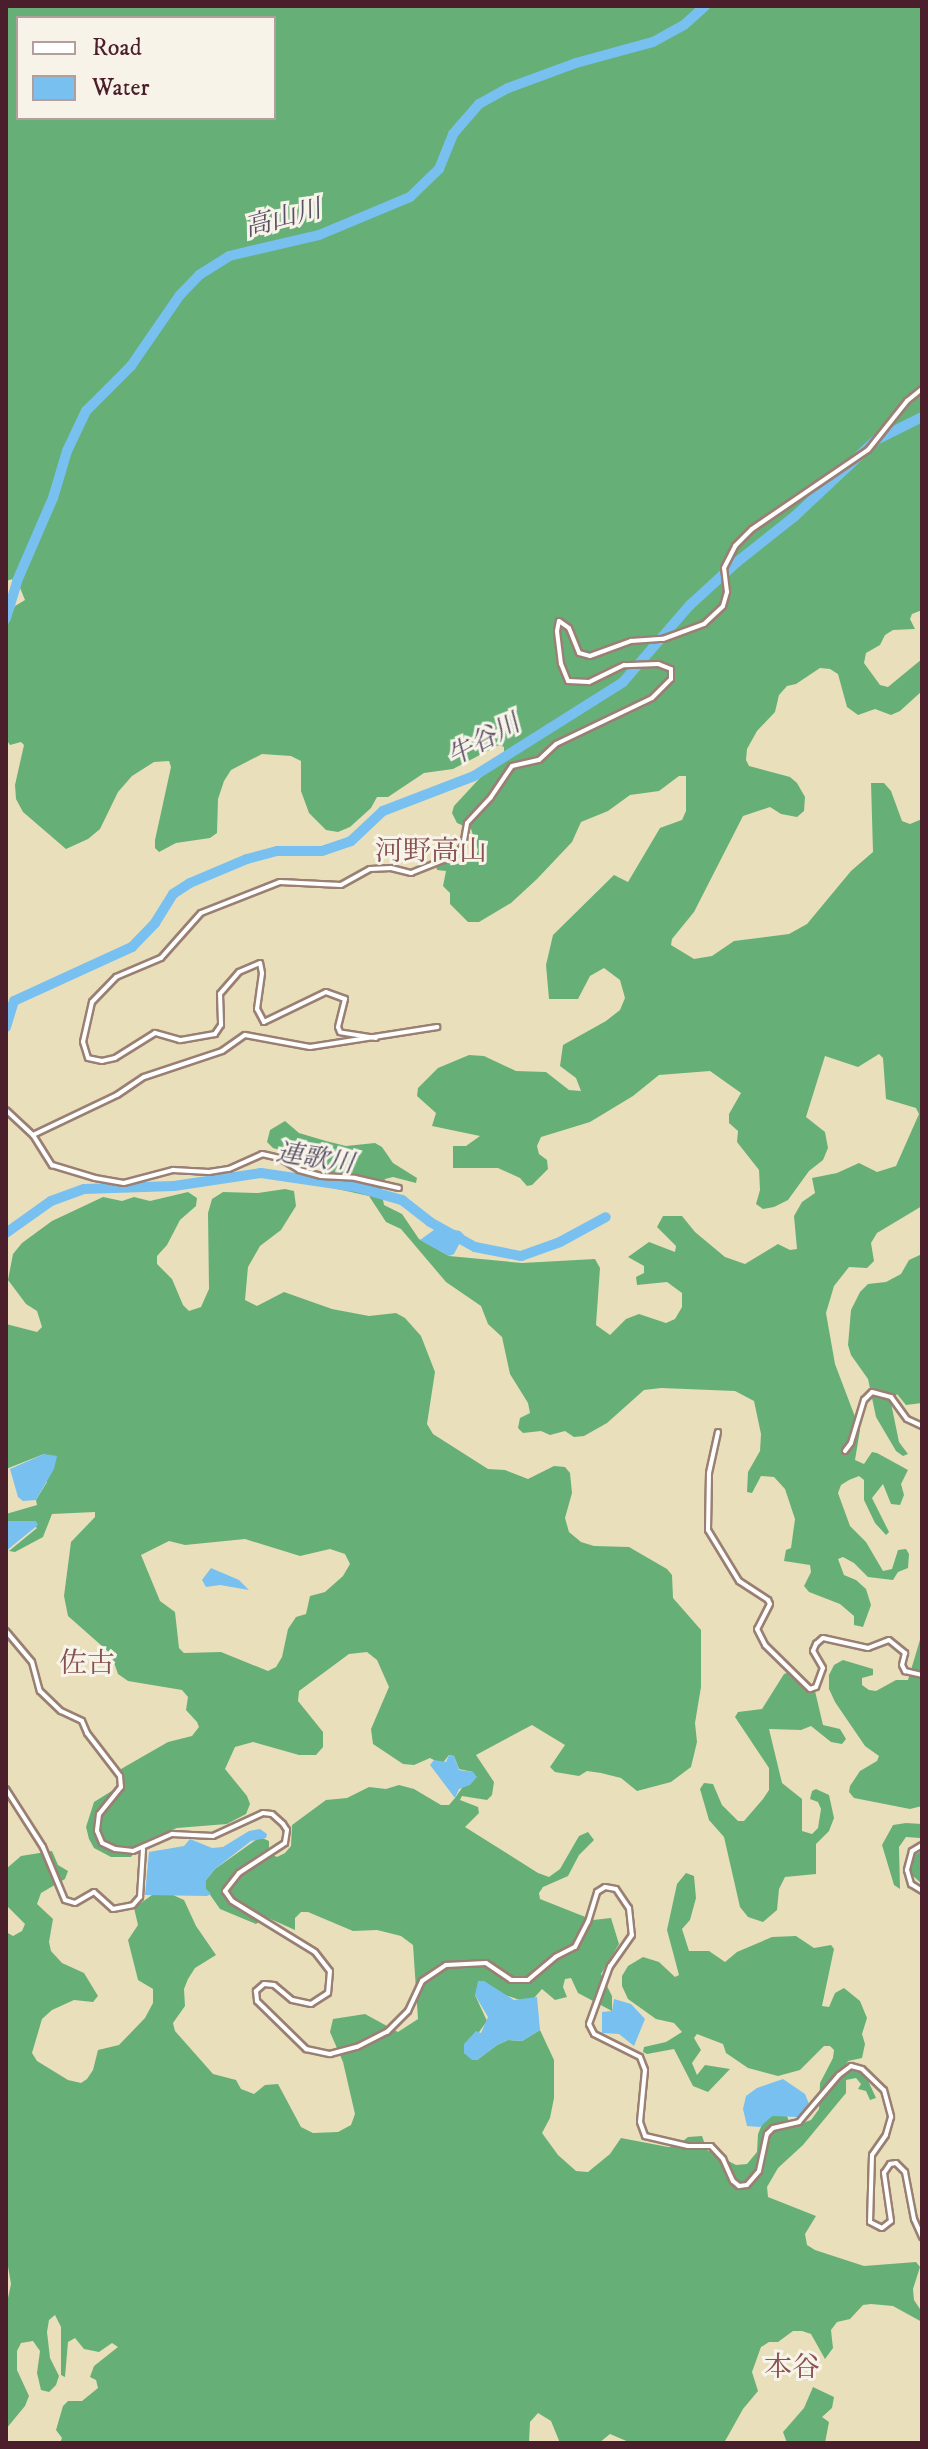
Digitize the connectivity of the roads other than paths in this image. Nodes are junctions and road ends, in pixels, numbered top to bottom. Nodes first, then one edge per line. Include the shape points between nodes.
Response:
1 (922, 389) edge
2 (437, 1027) dead end
3 (376, 1038) junction
4 (6, 1110) edge
5 (33, 1135) junction
6 (399, 1188) dead end
7 (922, 1426) edge
8 (718, 1432) dead end
9 (845, 1451) dead end
10 (6, 1631) edge
11 (922, 1675) edge
12 (6, 1789) edge
13 (922, 1845) edge
14 (143, 1849) junction
15 (922, 1891) edge
16 (922, 2237) edge

1 - 3 street via 868,450 775,512 735,546 724,568 723,606 704,624 590,656 579,653 569,628 559,621 561,664 568,681 589,682 624,665 658,664 671,669 671,679 638,706 556,744 539,760 512,766 467,823 456,855 411,873 370,869 341,885 280,882 201,913 161,958 116,977 92,1002 83,1042 88,1058 102,1061 155,1033 180,1040 215,1034 221,1025 220,994 239,972 260,963 257,1009 264,1022 326,992 345,999 340,1032
2 - 3 street
3 - 5 street via 310,1047 245,1035 222,1051 144,1077
4 - 5 street
5 - 6 street via 52,1165 124,1183 173,1170 222,1170 262,1154 321,1176
7 - 9 street via 907,1419 891,1397 872,1392
8 - 11 street via 709,1473 708,1530 739,1581 770,1604 757,1629 765,1645 810,1689 816,1687 823,1668 813,1651 823,1638 868,1648 889,1640 905,1653 905,1671
10 - 14 street via 29,1655 40,1691 61,1711 82,1721 120,1776 121,1787 99,1814 98,1837 115,1849
12 - 14 street via 43,1847 65,1900 75,1903 94,1892 113,1909 133,1905 140,1897
13 - 15 street via 912,1851 907,1870 911,1884
14 - 16 street via 172,1834 213,1836 263,1813 283,1824 285,1843 239,1873 225,1891 232,1901 315,1952 330,1971 328,1993 311,2004 292,2000 269,1984 259,1986 255,1995 299,2043 320,2055 357,2047 387,2032 408,2011 422,1981 446,1965 486,1963 511,1980 528,1980 575,1947 597,1892 616,1889 629,1908 632,1935 610,1966 589,2024 594,2034 640,2057 645,2070 640,2122 645,2136 711,2146 733,2181 747,2185 759,2171 767,2134 799,2122 851,2066 862,2069 884,2090 891,2117 872,2155 870,2222 882,2228 891,2221 884,2173 896,2163 905,2172

